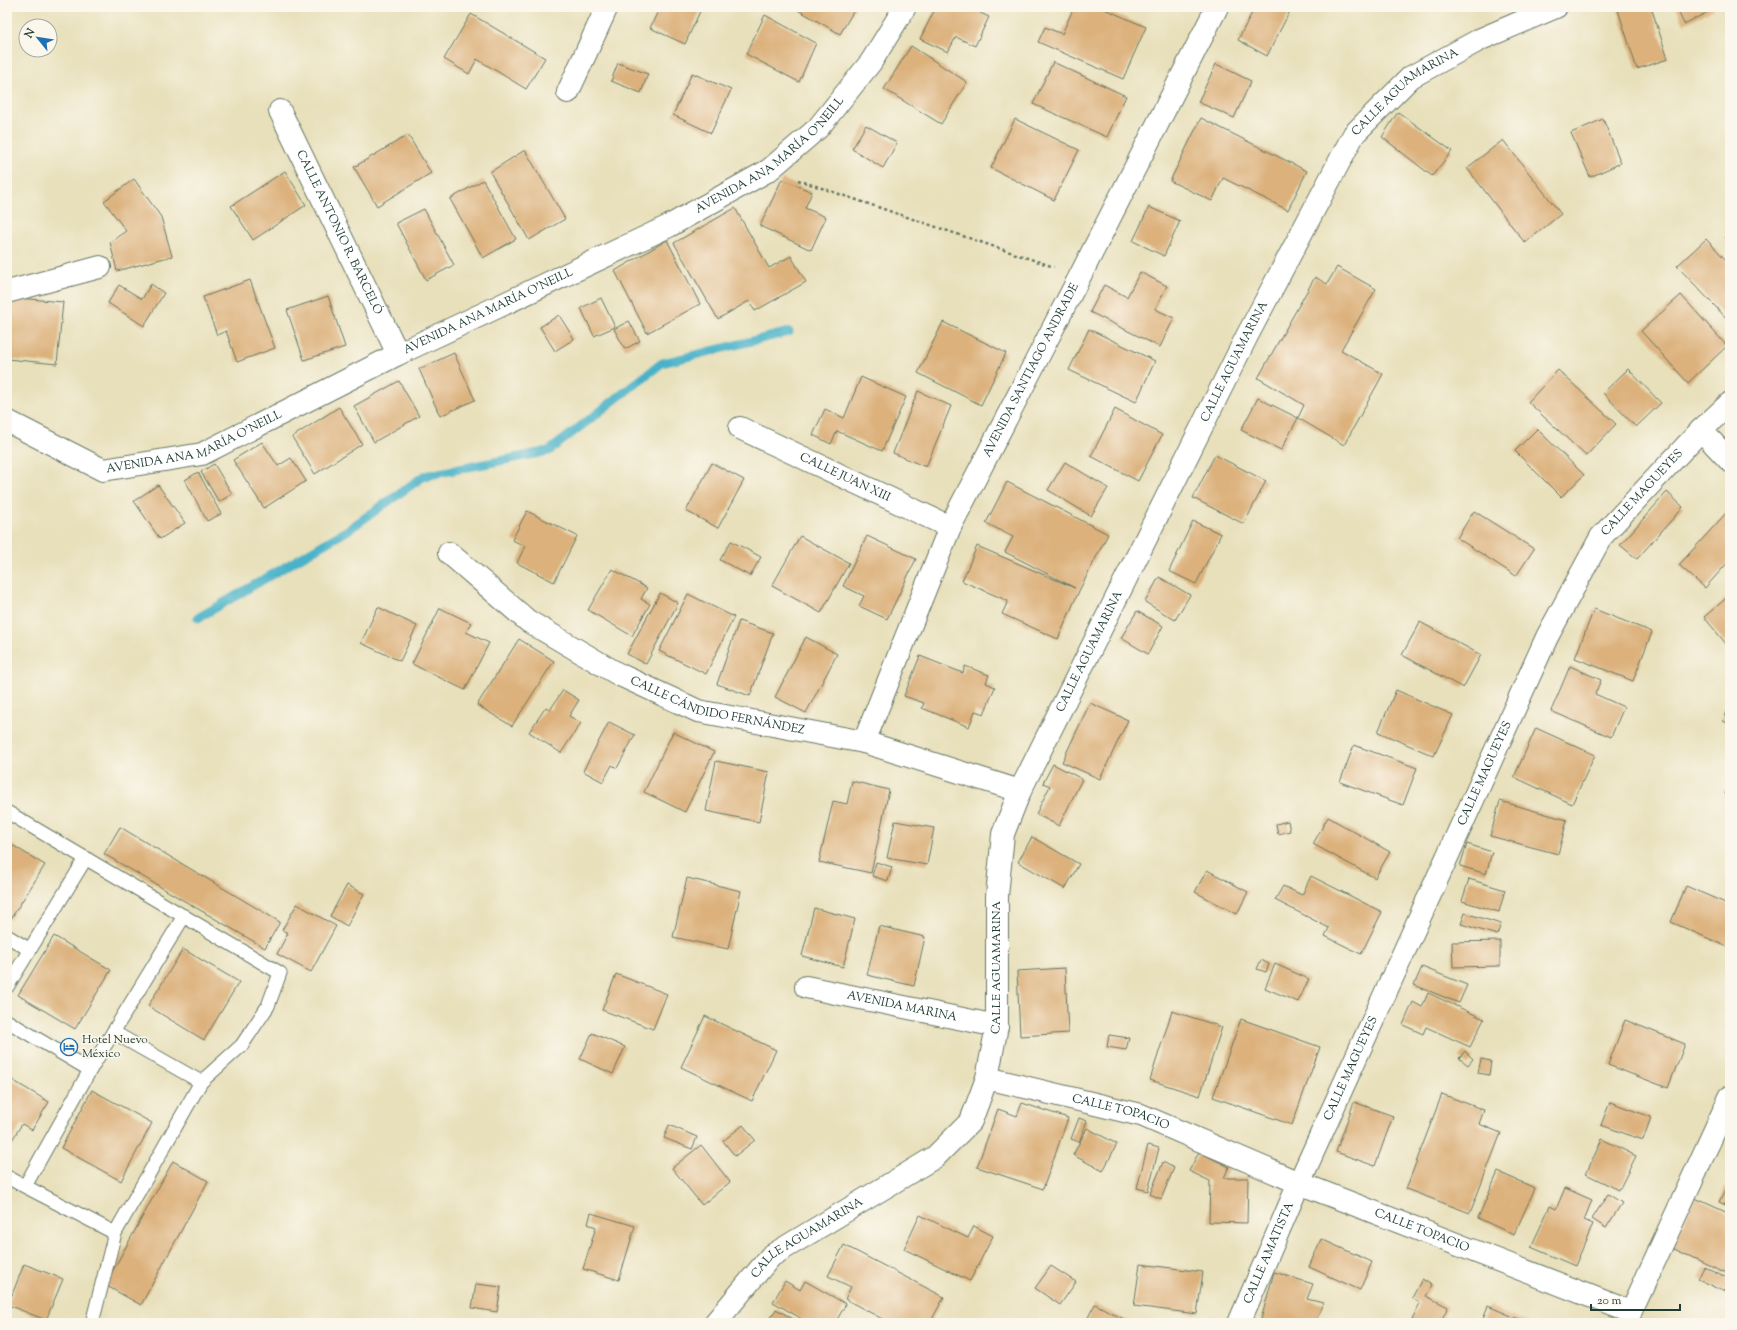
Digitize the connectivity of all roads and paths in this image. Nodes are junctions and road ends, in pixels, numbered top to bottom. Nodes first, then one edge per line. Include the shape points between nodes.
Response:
1 (606, 7) edge
2 (906, 7) edge
3 (1217, 7) edge
4 (1556, 7) edge
5 (568, 92) dead end
6 (280, 110) dead end
7 (769, 170) junction
8 (100, 267) dead end
9 (1080, 276) junction
10 (7, 292) edge
11 (398, 354) junction
12 (1730, 403) edge
13 (7, 421) edge
14 (740, 428) dead end
15 (1701, 430) junction
16 (1730, 461) edge
17 (950, 526) junction
18 (448, 553) dead end
19 (864, 742) junction
20 (1020, 790) junction
21 (7, 812) edge
22 (86, 858) junction
23 (184, 916) junction
24 (7, 936) edge
25 (30, 950) junction
26 (7, 987) edge
27 (806, 987) dead end
28 (7, 1022) edge
29 (997, 1026) junction
30 (113, 1032) junction
31 (90, 1070) junction
32 (987, 1078) junction
33 (201, 1082) junction
34 (1730, 1096) edge
35 (7, 1177) edge
36 (1299, 1183) junction
37 (25, 1186) junction
38 (115, 1233) junction
39 (92, 1323) edge
40 (715, 1323) edge
41 (1239, 1323) edge

1 - 5 street
2 - 7 street, AVENIDA ANA MARÍA O'NEILL via 871,62 818,128
3 - 9 street, AVENIDA SANTIAGO ANDRADE
4 - 20 street, CALLE AGUAMARINA via 1481,39 1411,78 1354,134 1248,334
6 - 11 street, CALLE ANTONIO R. BARCELÓ
7 - 9 path
7 - 11 street, AVENIDA ANA MARÍA O'NEILL via 669,226
8 - 10 street
9 - 17 street, AVENIDA SANTIAGO ANDRADE
11 - 13 street, AVENIDA ANA MARÍA O'NEILL via 202,454 103,470
12 - 15 street, CALLE MAGUEYES
14 - 17 street, CALLE JUAN XIII
15 - 16 street
15 - 36 street, CALLE MAGUEYES via 1601,537 1547,637
17 - 19 street, AVENIDA SANTIAGO ANDRADE
18 - 19 street, CALLE CÁNDIDO FERNÁNDEZ via 528,621 618,674 698,711
19 - 20 street, CALLE CÁNDIDO FERNÁNDEZ
20 - 29 street, CALLE AGUAMARINA via 1002,841 997,896
21 - 22 lane
22 - 23 lane
22 - 25 lane
23 - 30 lane
23 - 33 lane via 280,973 268,1006 242,1045
24 - 25 lane
25 - 26 lane
27 - 29 street, AVENIDA MARINA
28 - 31 lane
29 - 32 street, CALLE AGUAMARINA
30 - 31 lane
30 - 33 lane
31 - 37 lane
32 - 36 street, CALLE TOPACIO via 1141,1115
32 - 40 street, CALLE AGUAMARINA via 971,1121 935,1157 771,1256
33 - 38 lane
34 - 36 street, CALLE TOPACIO via 1631,1312
35 - 37 lane
36 - 41 street, CALLE AMATISTA
37 - 38 lane
38 - 39 lane

